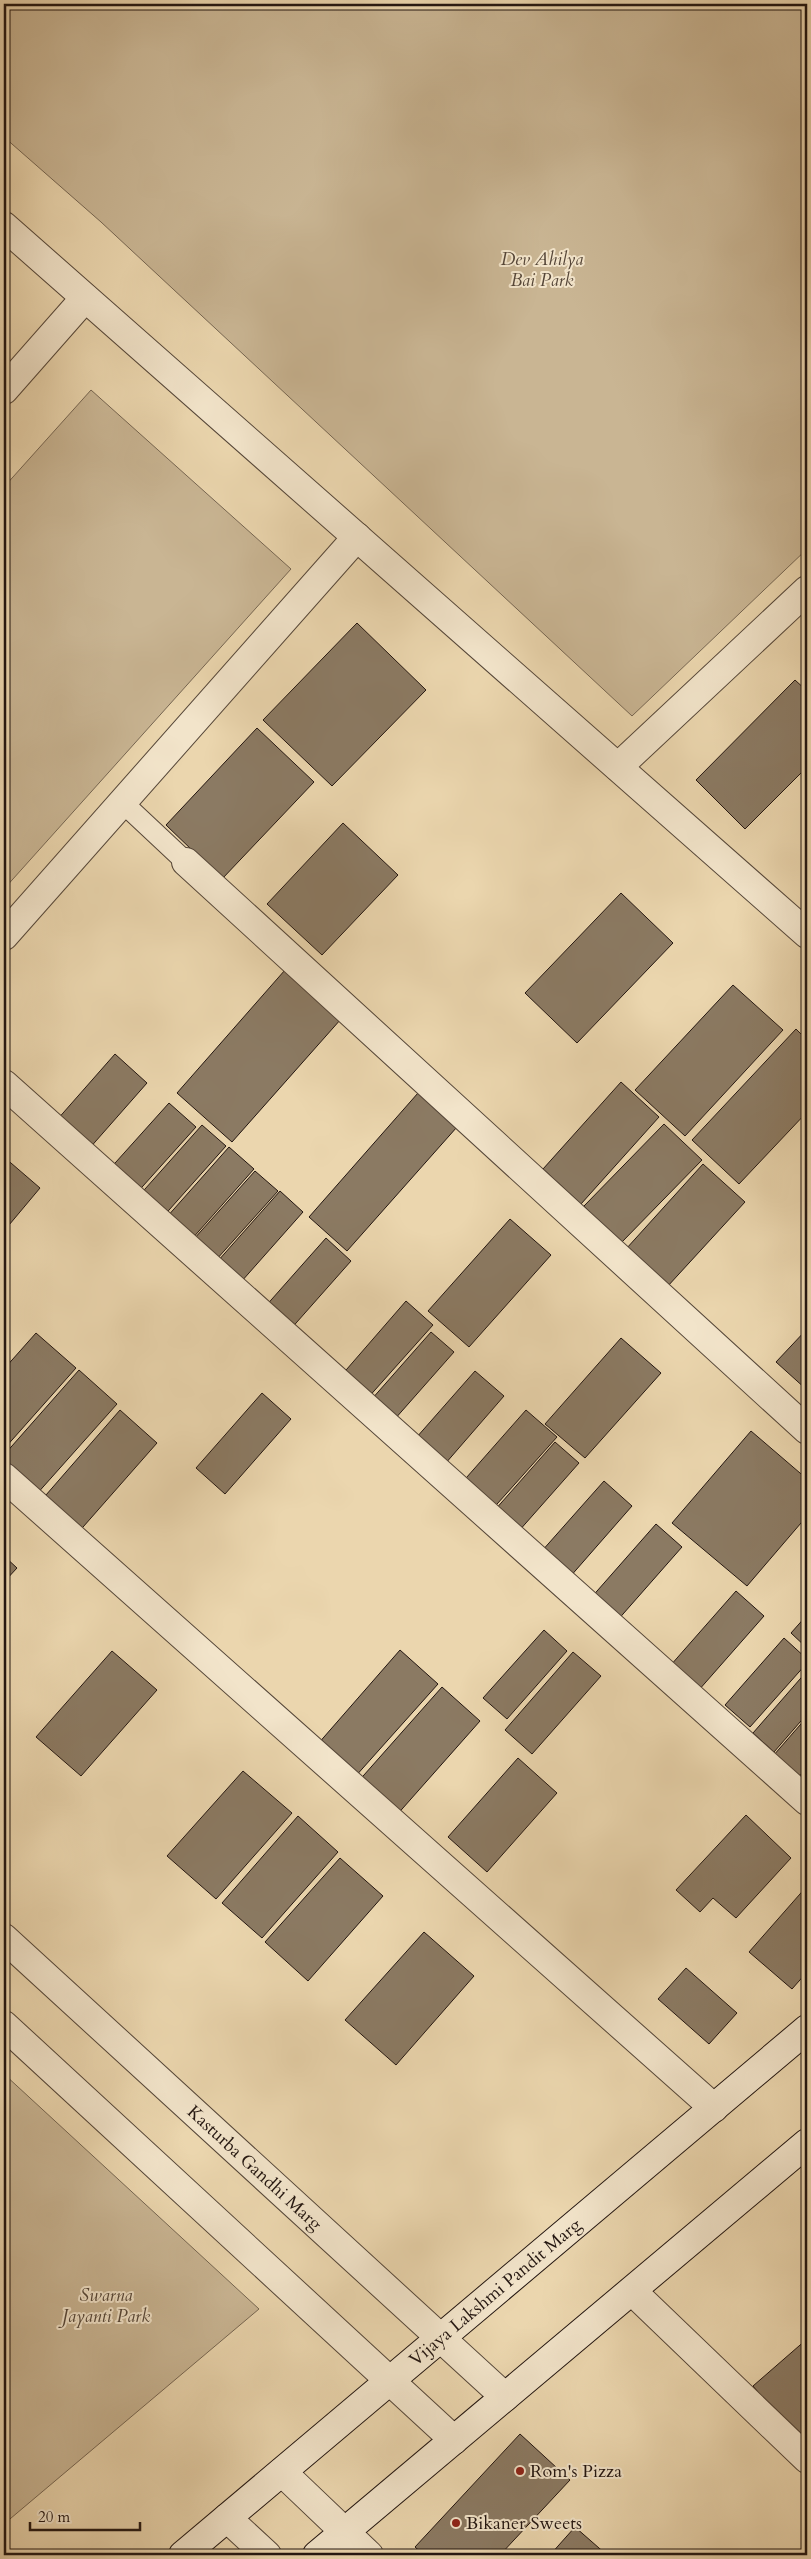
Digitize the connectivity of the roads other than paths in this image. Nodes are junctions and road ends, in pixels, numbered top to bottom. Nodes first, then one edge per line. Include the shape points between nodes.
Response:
1 (4, 226) edge
2 (85, 298) junction
3 (4, 390) edge
4 (357, 537) junction
5 (807, 590) edge
6 (618, 767) junction
7 (122, 802) junction
8 (186, 862) joint
9 (807, 934) edge
10 (4, 936) edge
11 (4, 1084) edge
12 (807, 1430) edge
13 (4, 1477) edge
14 (807, 1801) edge
15 (4, 1938) edge
16 (4, 2025) edge
17 (807, 2029) edge
18 (714, 2108) junction
19 (807, 2143) edge
20 (632, 2291) junction
21 (440, 2338) junction
22 (389, 2381) junction
23 (506, 2397) junction
24 (454, 2440) junction
25 (807, 2459) edge
26 (282, 2472) junction
27 (227, 2518) junction
28 (344, 2533) junction
29 (182, 2555) edge
30 (267, 2555) edge
31 (317, 2555) edge
32 (369, 2555) edge

1 - 2 street
2 - 3 street
2 - 4 street
4 - 6 street
4 - 7 street
5 - 6 street
6 - 9 street
7 - 8 lane
7 - 10 street
8 - 12 street
11 - 14 street
13 - 18 street
15 - 21 street, Kasturba Gandhi Marg
16 - 22 street
17 - 18 street, Vijaya Lakshmi Pandit Marg
18 - 21 street, Vijaya Lakshmi Pandit Marg
19 - 20 street
20 - 23 street
20 - 25 street
21 - 22 street, Vijaya Lakshmi Pandit Marg
21 - 23 street, Kasturba Gandhi Marg
22 - 24 street
22 - 26 street, Vijaya Lakshmi Pandit Marg
23 - 24 street
24 - 28 street
26 - 27 street, Vijaya Lakshmi Pandit Marg
26 - 28 street
27 - 29 street, Vijaya Lakshmi Pandit Marg
27 - 30 street
28 - 31 street
28 - 32 street

